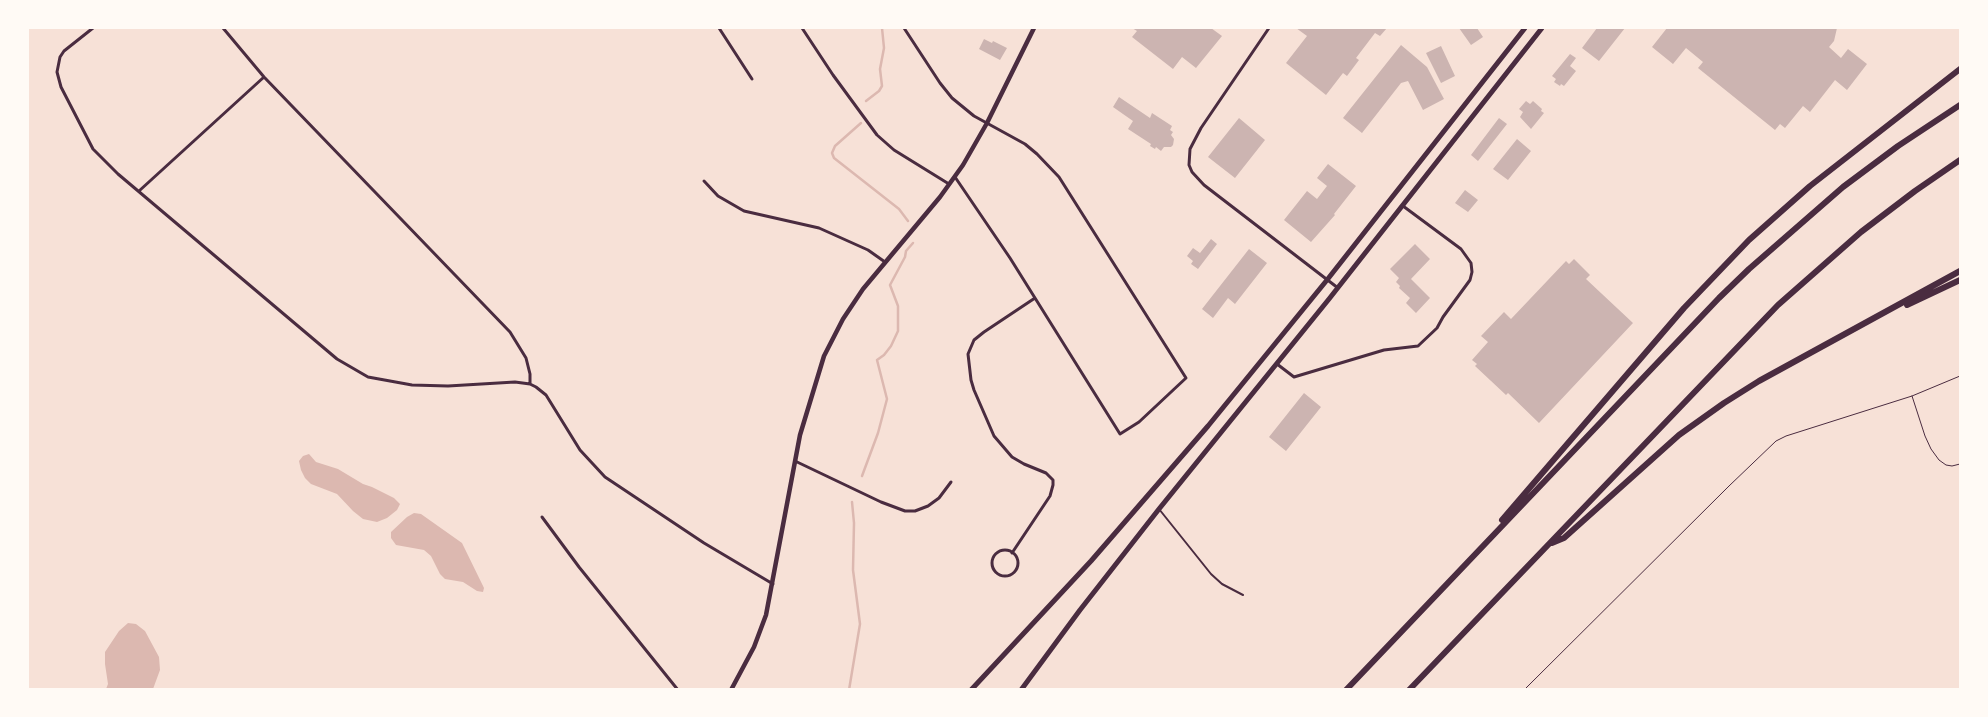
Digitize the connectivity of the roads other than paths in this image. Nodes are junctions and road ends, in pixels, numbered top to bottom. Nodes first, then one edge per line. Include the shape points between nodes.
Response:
1 (93, 28) edge
2 (225, 28) edge
3 (718, 28) edge
4 (802, 28) edge
5 (904, 28) edge
6 (1034, 28) edge
7 (1269, 28) edge
8 (1525, 28) edge
9 (1542, 28) edge
10 (1960, 69) edge
11 (264, 77) junction
12 (752, 78) dead end
13 (1960, 105) edge
14 (987, 123) junction
15 (1960, 161) edge
16 (955, 177) junction
17 (704, 180) dead end
18 (950, 184) junction
19 (139, 191) junction
20 (1403, 206) junction
21 (885, 262) junction
22 (1960, 271) edge
23 (1327, 280) junction
24 (1960, 280) edge
25 (1338, 288) junction
26 (1035, 298) junction
27 (1856, 329) junction
28 (1278, 364) junction
29 (530, 384) junction
30 (794, 461) junction
31 (951, 482) dead end
32 (1159, 509) junction
33 (542, 517) dead end
34 (1548, 545) junction
35 (1012, 553) junction
36 (1452, 578) junction
37 (773, 584) junction
38 (1243, 595) dead end
39 (678, 690) edge
40 (731, 690) edge
41 (971, 690) edge
42 (1021, 690) edge
43 (1346, 690) edge
44 (1409, 690) edge

1 - 19 street via 64,51 58,64 58,79 88,143
2 - 11 street
3 - 12 street
4 - 18 street via 877,135 900,154
5 - 14 street via 952,98
6 - 14 street
7 - 23 street via 1201,128 1190,148 1188,165 1204,184
8 - 23 main road
9 - 20 main road
10 - 36 highway via 1810,186 1734,255 1668,326
11 - 19 street
11 - 29 street via 510,332 526,358
13 - 36 highway via 1859,175 1760,259
14 - 16 street
14 - 26 street via 1025,144 1059,177 1186,378 1139,422 1120,434
15 - 34 highway via 1851,240 1778,304
16 - 18 street
16 - 26 street
17 - 21 street via 718,196 744,211 819,228 868,250
18 - 21 street
19 - 29 street via 337,359 368,377 412,385
20 - 25 main road
20 - 28 street via 1461,249 1471,263 1470,280 1437,328 1418,346 1384,350 1294,377
21 - 30 street via 852,304 824,356
22 - 27 highway
23 - 25 street
23 - 41 main road via 1180,460
24 - 27 highway
25 - 28 main road
26 - 35 street via 974,340 968,354 974,390 994,436 1012,456 1046,473 1052,480 1050,496
27 - 34 highway via 1759,381 1713,410 1680,435 1564,538
28 - 32 main road
29 - 37 street via 546,395 580,450 605,477
30 - 31 street via 905,511 928,506
30 - 37 street
32 - 38 lane via 1212,574 1222,584
32 - 42 main road
33 - 39 street
34 - 44 highway
35 - 35 street via 1002,551 994,557 992,564 997,573 1007,576 1014,572 1017,562
36 - 43 highway
37 - 40 street via 754,647

